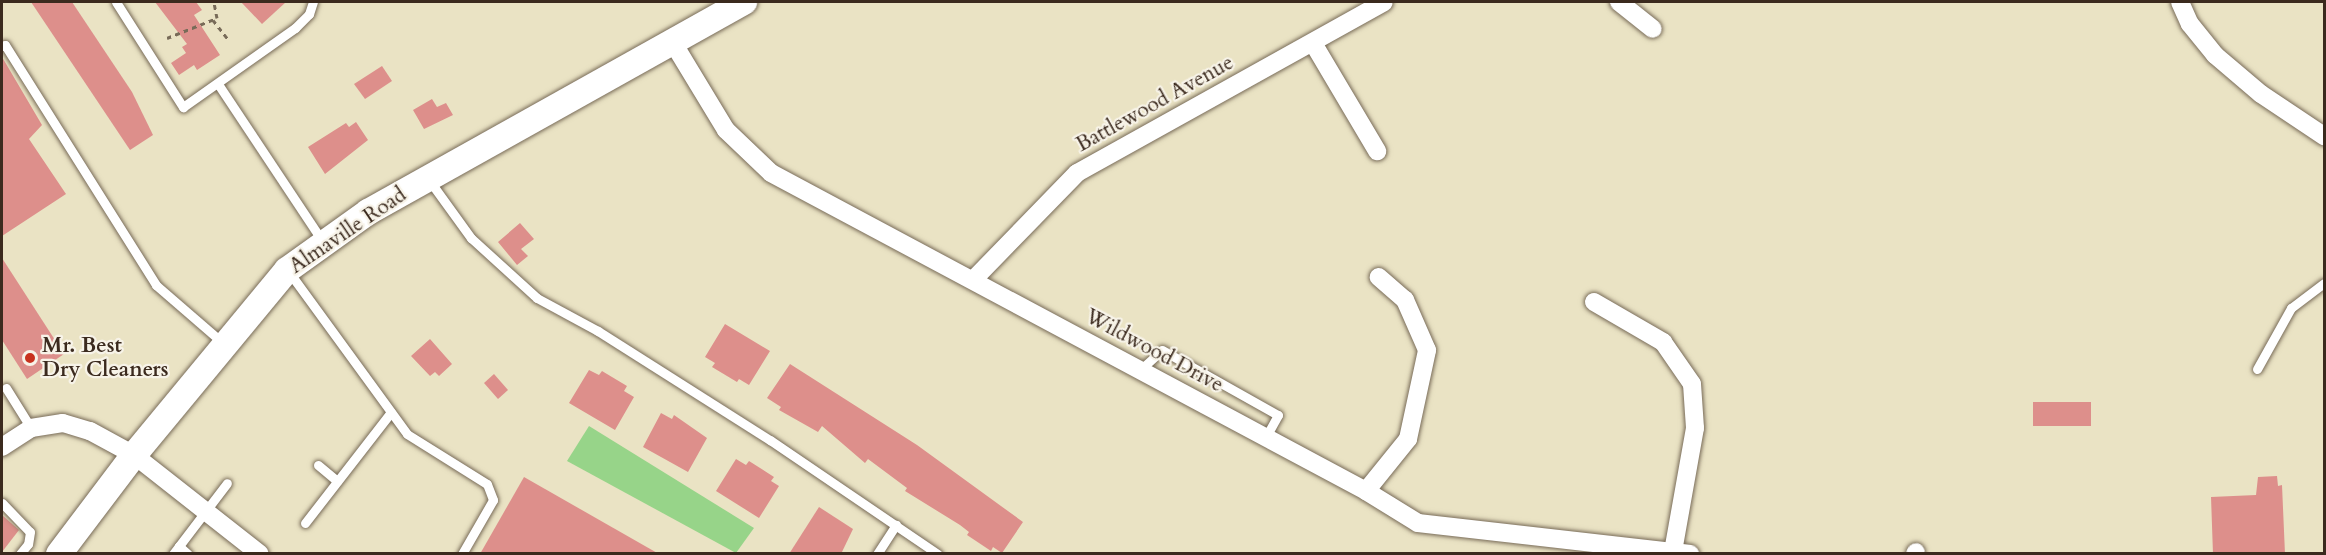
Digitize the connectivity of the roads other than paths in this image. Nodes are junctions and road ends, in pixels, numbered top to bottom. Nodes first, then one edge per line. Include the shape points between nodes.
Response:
1 (116, 2) edge
2 (313, 2) edge
3 (744, 2) edge
4 (1384, 2) edge
5 (1619, 2) edge
6 (2180, 2) edge
7 (1653, 29) dead end
8 (672, 41) junction
9 (1312, 43) junction
10 (2, 46) edge
11 (218, 84) junction
12 (2325, 136) edge
13 (1377, 151) dead end
14 (427, 178) junction
15 (324, 244) junction
16 (287, 270) junction
17 (1379, 277) dead end
18 (974, 279) junction
19 (2325, 283) edge
20 (1594, 302) dead end
21 (224, 344) junction
22 (1141, 369) junction
23 (2257, 369) dead end
24 (3, 387) edge
25 (392, 412) junction
26 (31, 428) junction
27 (1266, 437) junction
28 (2, 447) edge
29 (134, 455) junction
30 (318, 465) dead end
31 (337, 482) junction
32 (227, 483) dead end
33 (1366, 491) junction
34 (2, 502) edge
35 (206, 511) junction
36 (305, 523) dead end
37 (896, 525) junction
38 (176, 550) edge
39 (1681, 553) edge
40 (20, 554) edge
41 (59, 554) edge
42 (188, 554) edge
43 (261, 554) edge
44 (462, 554) edge
45 (877, 554) edge
46 (938, 554) edge

1 - 11 lane via 183,107
2 - 11 lane via 309,14 295,28
3 - 8 street, Almaville Road
4 - 9 street, Battlewood Avenue
5 - 7 street
6 - 12 street via 2190,24 2215,55 2261,94
8 - 14 street, Almaville Road
8 - 18 street, Wildwood Drive via 726,130 771,173
9 - 13 street
9 - 18 street, Battlewood Avenue via 1077,173
10 - 21 lane via 5,45 156,285
11 - 15 lane
14 - 15 street, Almaville Road
14 - 37 lane via 471,238 537,298 740,421
15 - 16 street, Almaville Road
16 - 21 street, Almaville Road
16 - 25 lane
17 - 33 street via 1405,300 1427,350 1408,439
18 - 22 street, Wildwood Drive
19 - 23 lane via 2291,308
20 - 39 street via 1663,342 1692,384 1695,428
21 - 29 street, Almaville Road
22 - 27 street, Wildwood Drive
22 - 27 lane via 1162,350 1278,415
24 - 26 lane
25 - 31 lane
25 - 44 lane via 407,434 487,484 493,500
26 - 28 street
26 - 29 street via 63,423 90,431
27 - 33 street, Wildwood Drive
29 - 35 street
29 - 41 street, Almaville Road
30 - 31 lane
31 - 36 lane
32 - 35 lane
33 - 39 street, Wildwood Drive via 1418,523
34 - 40 lane via 30,532 28,544
35 - 38 lane
35 - 43 street
37 - 45 lane
37 - 46 lane
38 - 42 lane

